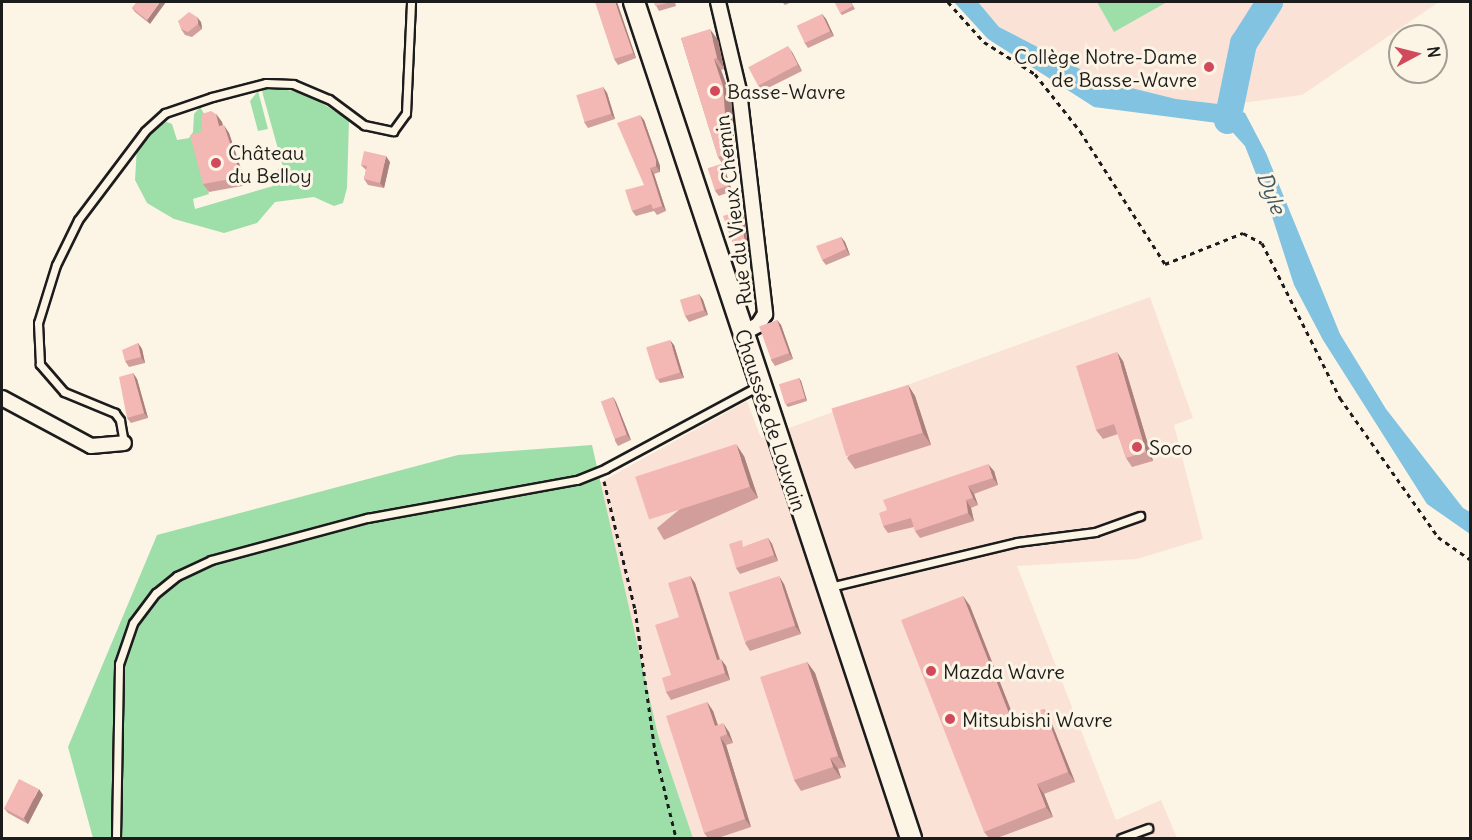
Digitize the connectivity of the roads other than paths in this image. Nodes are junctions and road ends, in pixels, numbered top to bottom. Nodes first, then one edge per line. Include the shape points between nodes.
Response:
1 (411, 2) edge
2 (634, 2) edge
3 (718, 2) edge
4 (743, 333) junction
5 (760, 385) junction
6 (2, 398) edge
7 (124, 443) joint
8 (1140, 516) dead end
9 (828, 588) junction
10 (1148, 828) dead end
11 (116, 838) edge
12 (911, 838) edge
13 (1121, 838) edge

1 - 7 lane via 406,112 393,131 364,124 329,99 293,84 266,83 213,97 165,113 145,130 78,220 56,265 39,323 40,364 64,392 114,413 120,420
2 - 4 main road, Chaussée de Louvain
3 - 4 street, Rue du Vieux Chemin via 739,91 765,314 758,325
4 - 5 main road, Chaussée de Louvain
5 - 9 main road, Chaussée de Louvain
5 - 11 lane via 600,471 554,485 368,518 211,560 177,576 156,593 133,623 119,664
6 - 7 street via 91,446
8 - 9 lane via 1095,532 1017,542
9 - 12 main road, Chaussée de Louvain
10 - 13 lane

